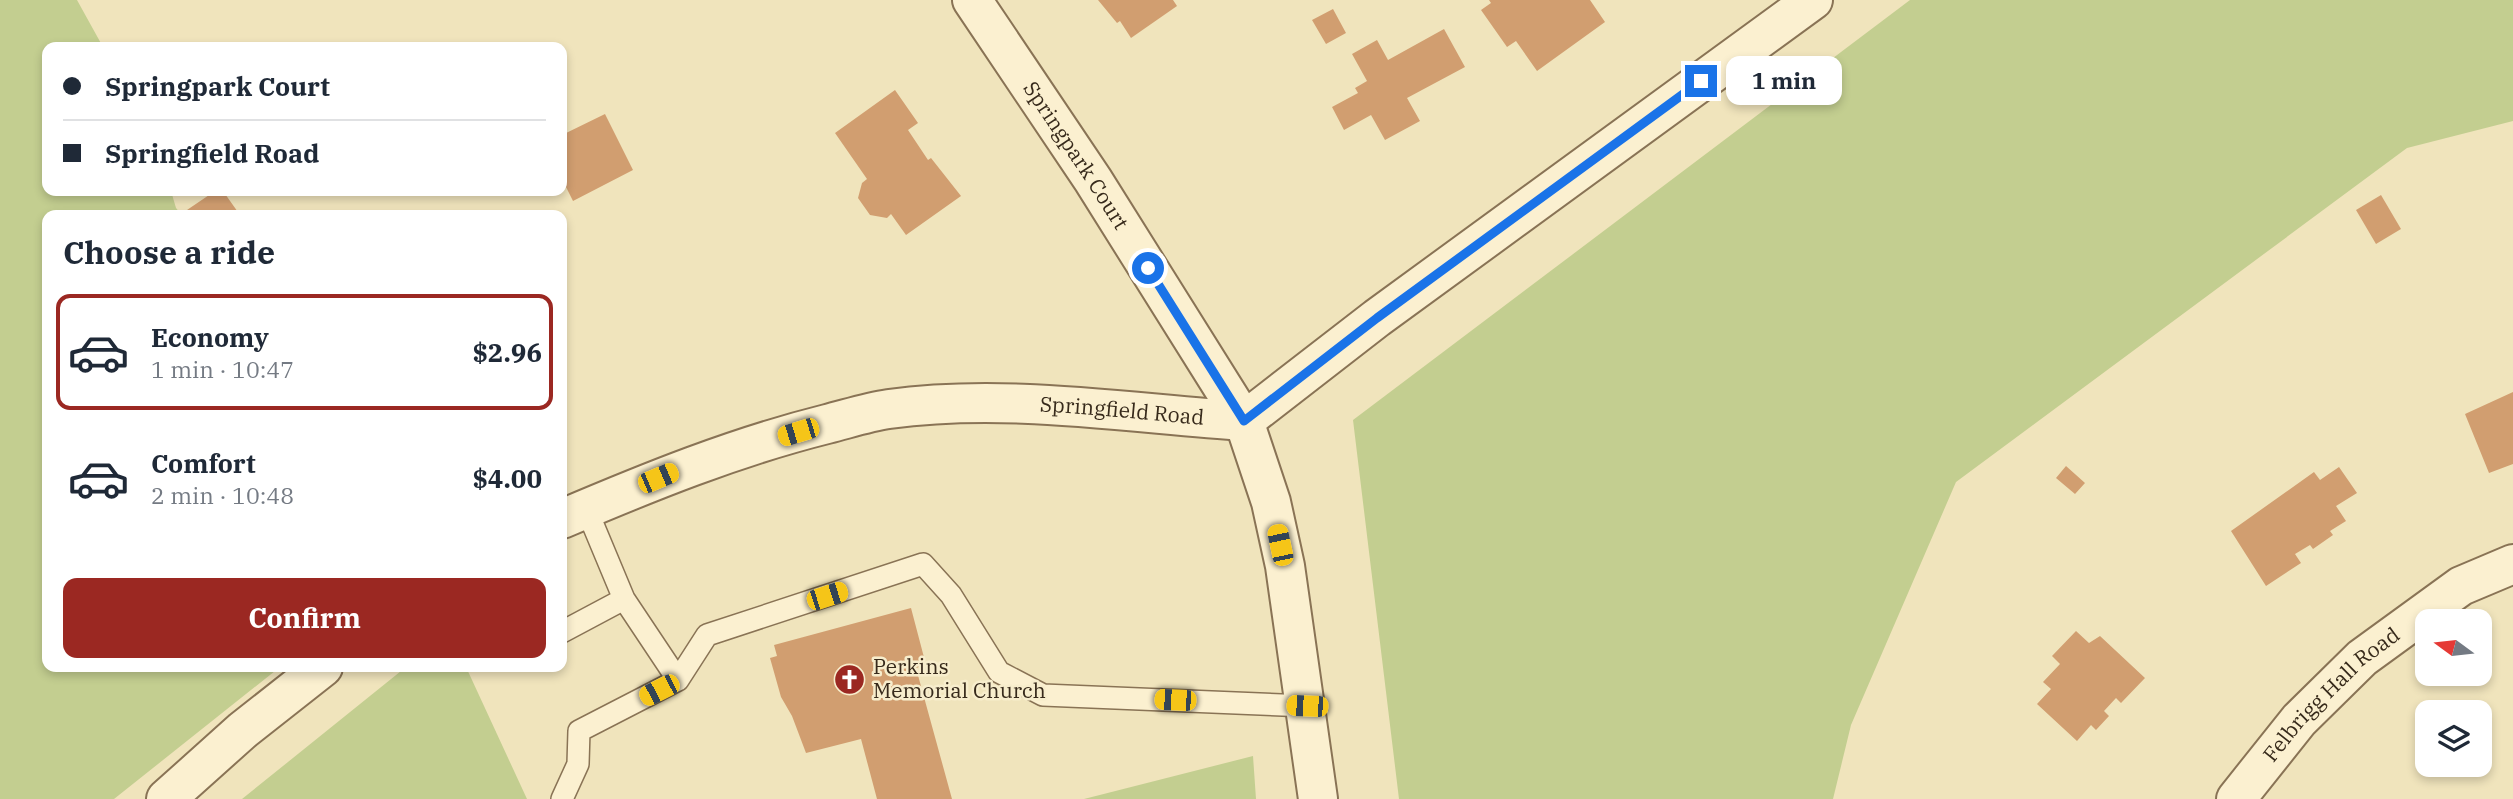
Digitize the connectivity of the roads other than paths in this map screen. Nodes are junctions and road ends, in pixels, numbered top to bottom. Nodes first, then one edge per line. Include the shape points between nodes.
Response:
1 (972, 0) edge
2 (1813, 0) edge
3 (1244, 421) junction
4 (574, 513) edge
5 (2513, 564) edge
6 (624, 598) junction
7 (567, 629) edge
8 (317, 672) edge
9 (678, 680) junction
10 (1307, 706) junction
11 (166, 799) edge
12 (562, 799) edge
13 (1318, 799) edge
14 (2236, 799) edge

1 - 3 street, Springpark Court via 1093,180
2 - 3 street via 1388,310
3 - 4 street, Springfield Road via 1061,407 952,404 887,409 682,468
3 - 10 street, Springpark Court via 1271,502
4 - 6 lane
5 - 14 street, Felbrigg Hall Road via 2461,586 2362,658 2299,719
6 - 7 lane
6 - 9 lane
8 - 11 street
9 - 10 lane via 707,635 923,564 951,596 999,672 1043,695
9 - 12 lane via 579,731 578,764
10 - 13 street, Springpark Court

